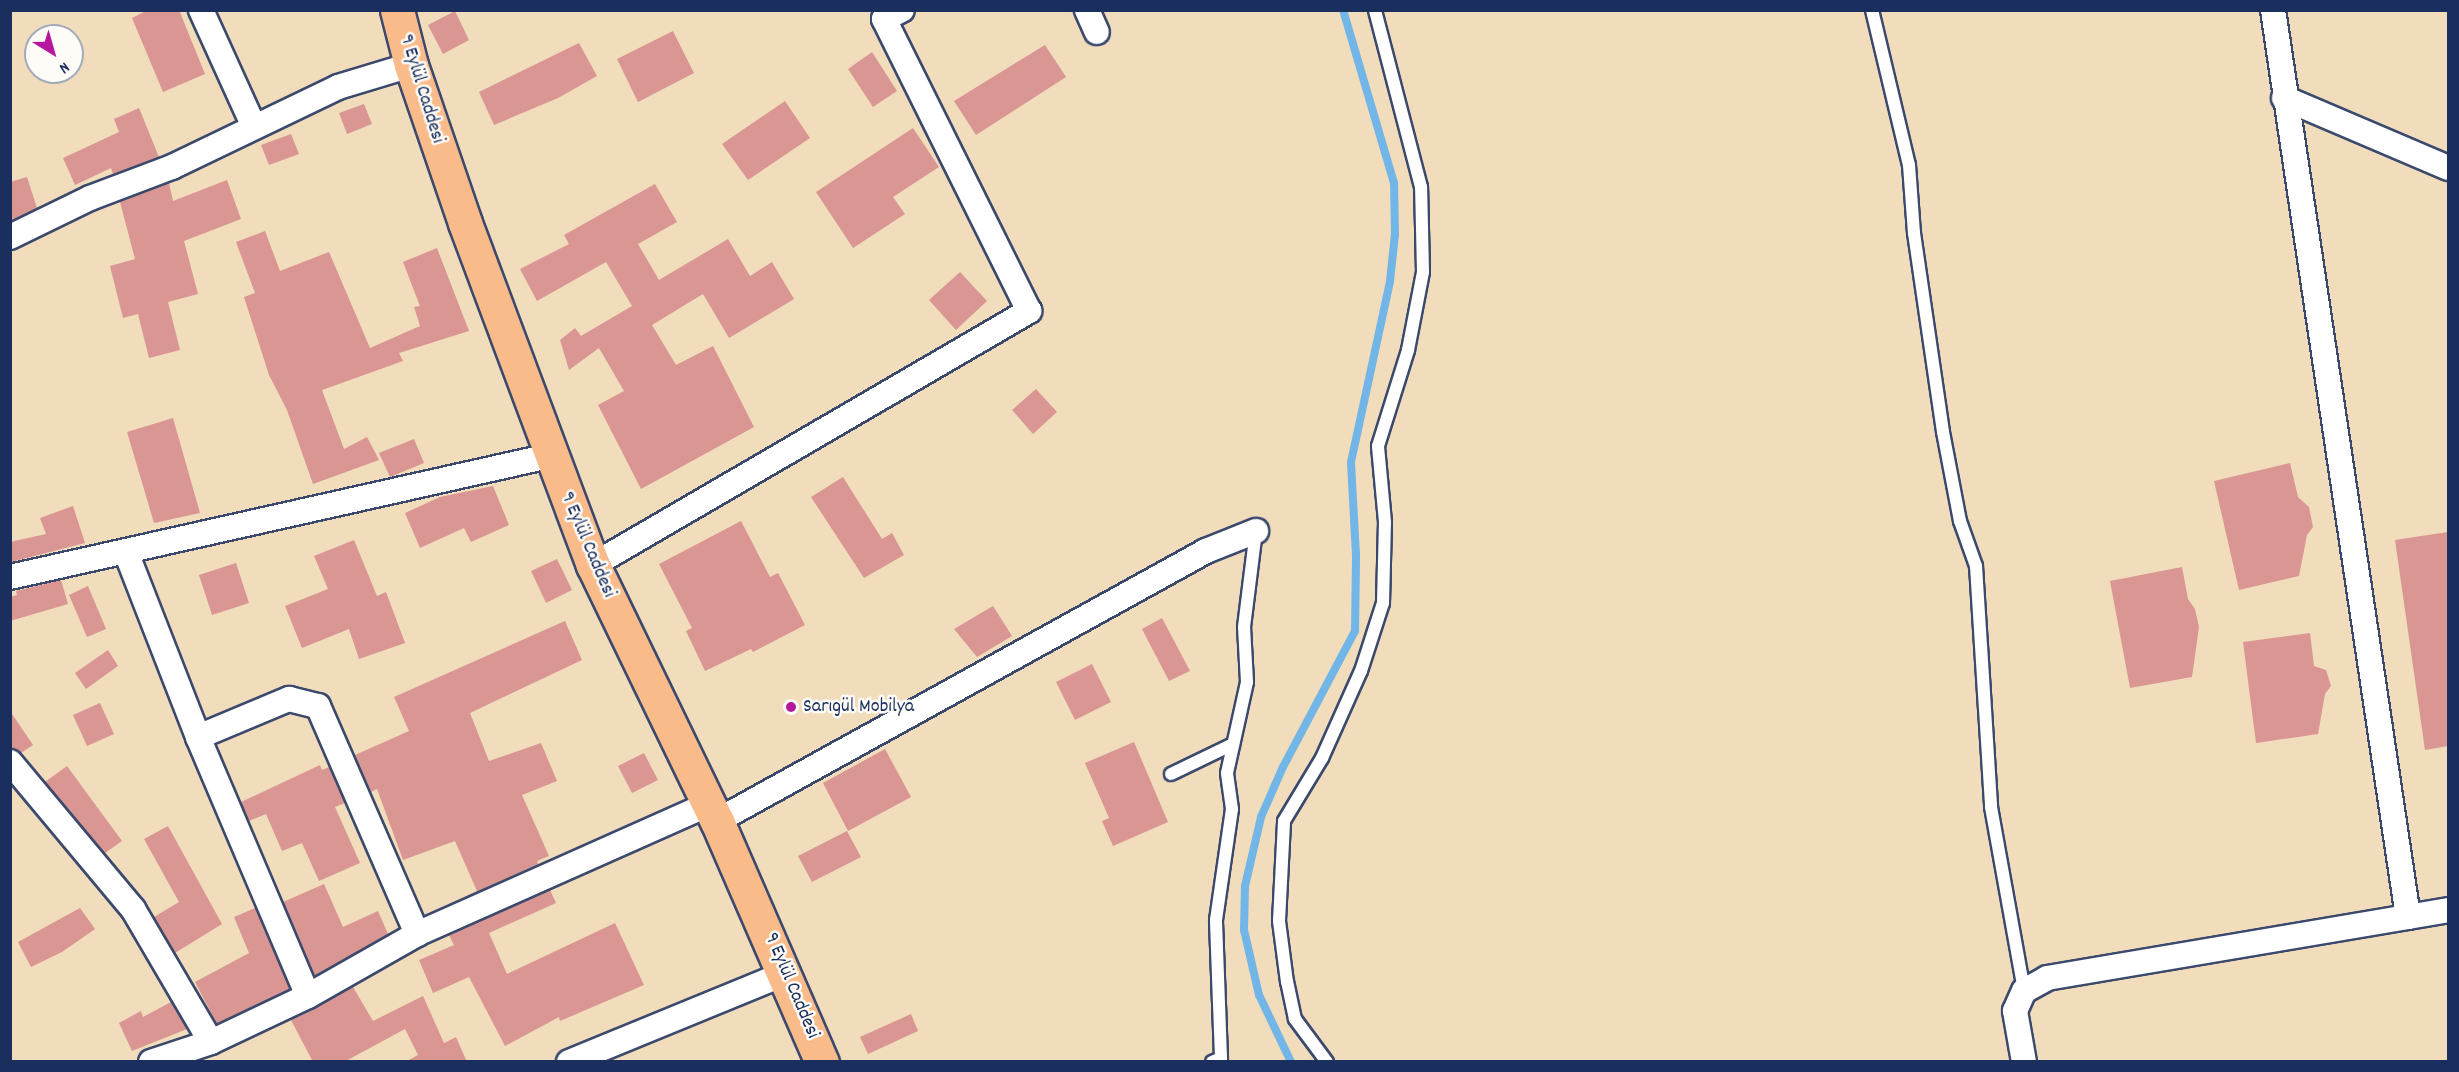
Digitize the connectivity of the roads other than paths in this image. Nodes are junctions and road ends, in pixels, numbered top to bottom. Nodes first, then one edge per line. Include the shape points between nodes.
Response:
1 (201, 10) edge
2 (398, 10) edge
3 (902, 10) edge
4 (1087, 10) edge
5 (1375, 10) edge
6 (1872, 10) edge
7 (2273, 10) edge
8 (1098, 33) dead end
9 (411, 65) junction
10 (2284, 98) junction
11 (254, 127) junction
12 (2448, 168) edge
13 (10, 237) edge
14 (549, 456) junction
15 (1256, 531) joint
16 (126, 552) junction
17 (593, 565) junction
18 (10, 577) edge
19 (198, 737) junction
20 (1233, 744) junction
21 (10, 762) edge
22 (1171, 774) dead end
23 (713, 812) junction
24 (2448, 909) edge
25 (2408, 917) junction
26 (417, 934) junction
27 (786, 973) junction
28 (2024, 992) junction
29 (308, 996) junction
30 (211, 1042) junction
31 (167, 1059) edge
32 (569, 1062) edge
33 (822, 1062) edge
34 (1212, 1062) edge
35 (1327, 1062) edge
36 (2024, 1062) edge

1 - 11 street
2 - 9 main road, 9 Eylül Caddesi
3 - 17 street via 884,20 1029,311
4 - 8 street
5 - 35 lane via 1421,187 1423,272 1408,350 1378,446 1385,522 1383,603 1361,671 1322,758 1284,821 1279,921 1287,982 1295,1019
6 - 28 lane via 1909,165 1917,255 1942,432 1960,521 1976,566 1991,807
7 - 10 street
9 - 11 street via 338,87
9 - 14 main road, 9 Eylül Caddesi
10 - 12 street
10 - 25 street
11 - 13 street
14 - 16 street
14 - 17 main road, 9 Eylül Caddesi
15 - 20 lane via 1244,627 1247,681
15 - 23 street via 1206,551
16 - 18 street
16 - 19 street
17 - 23 main road, 9 Eylül Caddesi
19 - 26 street via 289,699 318,706
19 - 29 street
20 - 22 lane
20 - 34 lane via 1227,773 1232,809 1216,920 1221,1058
21 - 30 street via 133,909
23 - 26 street
23 - 27 main road, 9 Eylül Caddesi
24 - 25 street
25 - 28 street via 2047,978
26 - 29 street
27 - 32 street
27 - 33 main road, 9 Eylül Caddesi
28 - 36 street via 2015,1011
29 - 30 street
30 - 31 street

